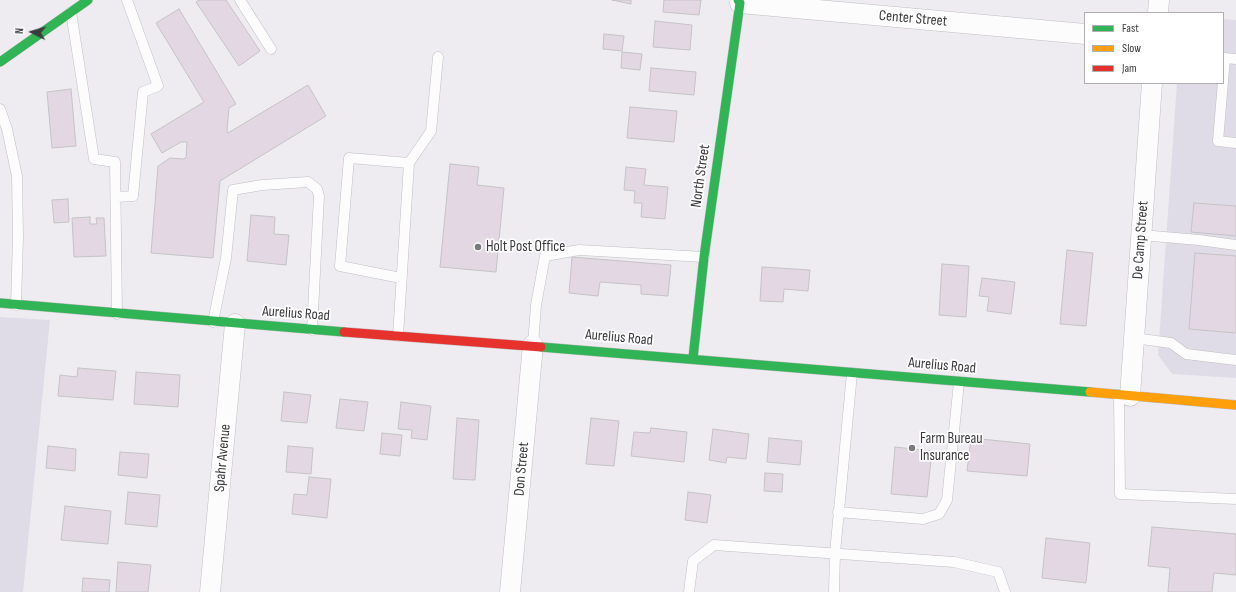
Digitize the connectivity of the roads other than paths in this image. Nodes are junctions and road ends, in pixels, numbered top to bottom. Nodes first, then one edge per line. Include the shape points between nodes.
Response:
1 (88, 0) edge
2 (127, 0) edge
3 (240, 0) edge
4 (1159, 0) edge
5 (739, 2) edge
6 (71, 12) junction
7 (1158, 12) edge
8 (1084, 34) edge
9 (271, 49) dead end
10 (438, 57) dead end
11 (1236, 59) edge
12 (0, 62) edge
13 (1224, 70) edge
14 (1152, 84) edge
15 (1223, 84) edge
16 (1, 114) edge
17 (1236, 142) edge
18 (409, 162) junction
19 (116, 197) junction
20 (1141, 235) junction
21 (1236, 245) edge
22 (704, 257) junction
23 (401, 278) junction
24 (0, 303) edge
25 (16, 305) junction
26 (117, 314) junction
27 (213, 322) junction
28 (235, 324) junction
29 (312, 330) junction
30 (398, 336) junction
31 (1134, 338) junction
32 (533, 345) junction
33 (693, 358) junction
34 (1236, 360) edge
35 (852, 373) junction
36 (959, 382) junction
37 (1124, 396) junction
38 (1236, 405) edge
39 (1236, 499) edge
40 (838, 512) junction
41 (835, 553) junction
42 (210, 592) edge
43 (510, 592) edge
44 (689, 592) edge
45 (834, 592) edge
46 (1004, 592) edge

1 - 6 street
2 - 19 lane via 158,86 143,92 133,196
3 - 9 lane
4 - 7 street
5 - 8 street, Center Street
5 - 22 street, North Street
6 - 12 street
6 - 19 lane via 94,159 115,162
10 - 18 lane via 431,131
11 - 13 lane via 1225,58
14 - 20 street, De Camp Street
15 - 17 lane via 1218,141
16 - 25 lane via 7,129 17,176
18 - 23 lane
18 - 23 lane via 349,158 340,266
19 - 26 lane
20 - 21 lane
20 - 31 street, De Camp Street
22 - 32 lane via 579,250 545,256 536,305
22 - 33 street, North Street
23 - 30 lane
24 - 25 street, Aurelius Road
25 - 26 street, Aurelius Road
26 - 27 street, Aurelius Road
27 - 28 street, Aurelius Road
27 - 29 lane via 226,258 233,190 308,182 319,196
28 - 29 street, Aurelius Road
28 - 42 street, Spahr Avenue
29 - 30 street, Aurelius Road
30 - 32 street, Aurelius Road
31 - 34 lane via 1171,343 1186,354
31 - 37 street, De Camp Street
32 - 33 street, Aurelius Road
32 - 43 street, Don Street
33 - 35 street, Aurelius Road
35 - 36 street, Aurelius Road
35 - 40 lane
36 - 37 street, Aurelius Road
36 - 40 lane via 947,500 939,514 923,519
37 - 38 street, Aurelius Road
37 - 39 lane via 1120,494
40 - 41 lane
41 - 44 lane via 714,544 693,561
41 - 45 lane
41 - 46 lane via 954,562 998,572

